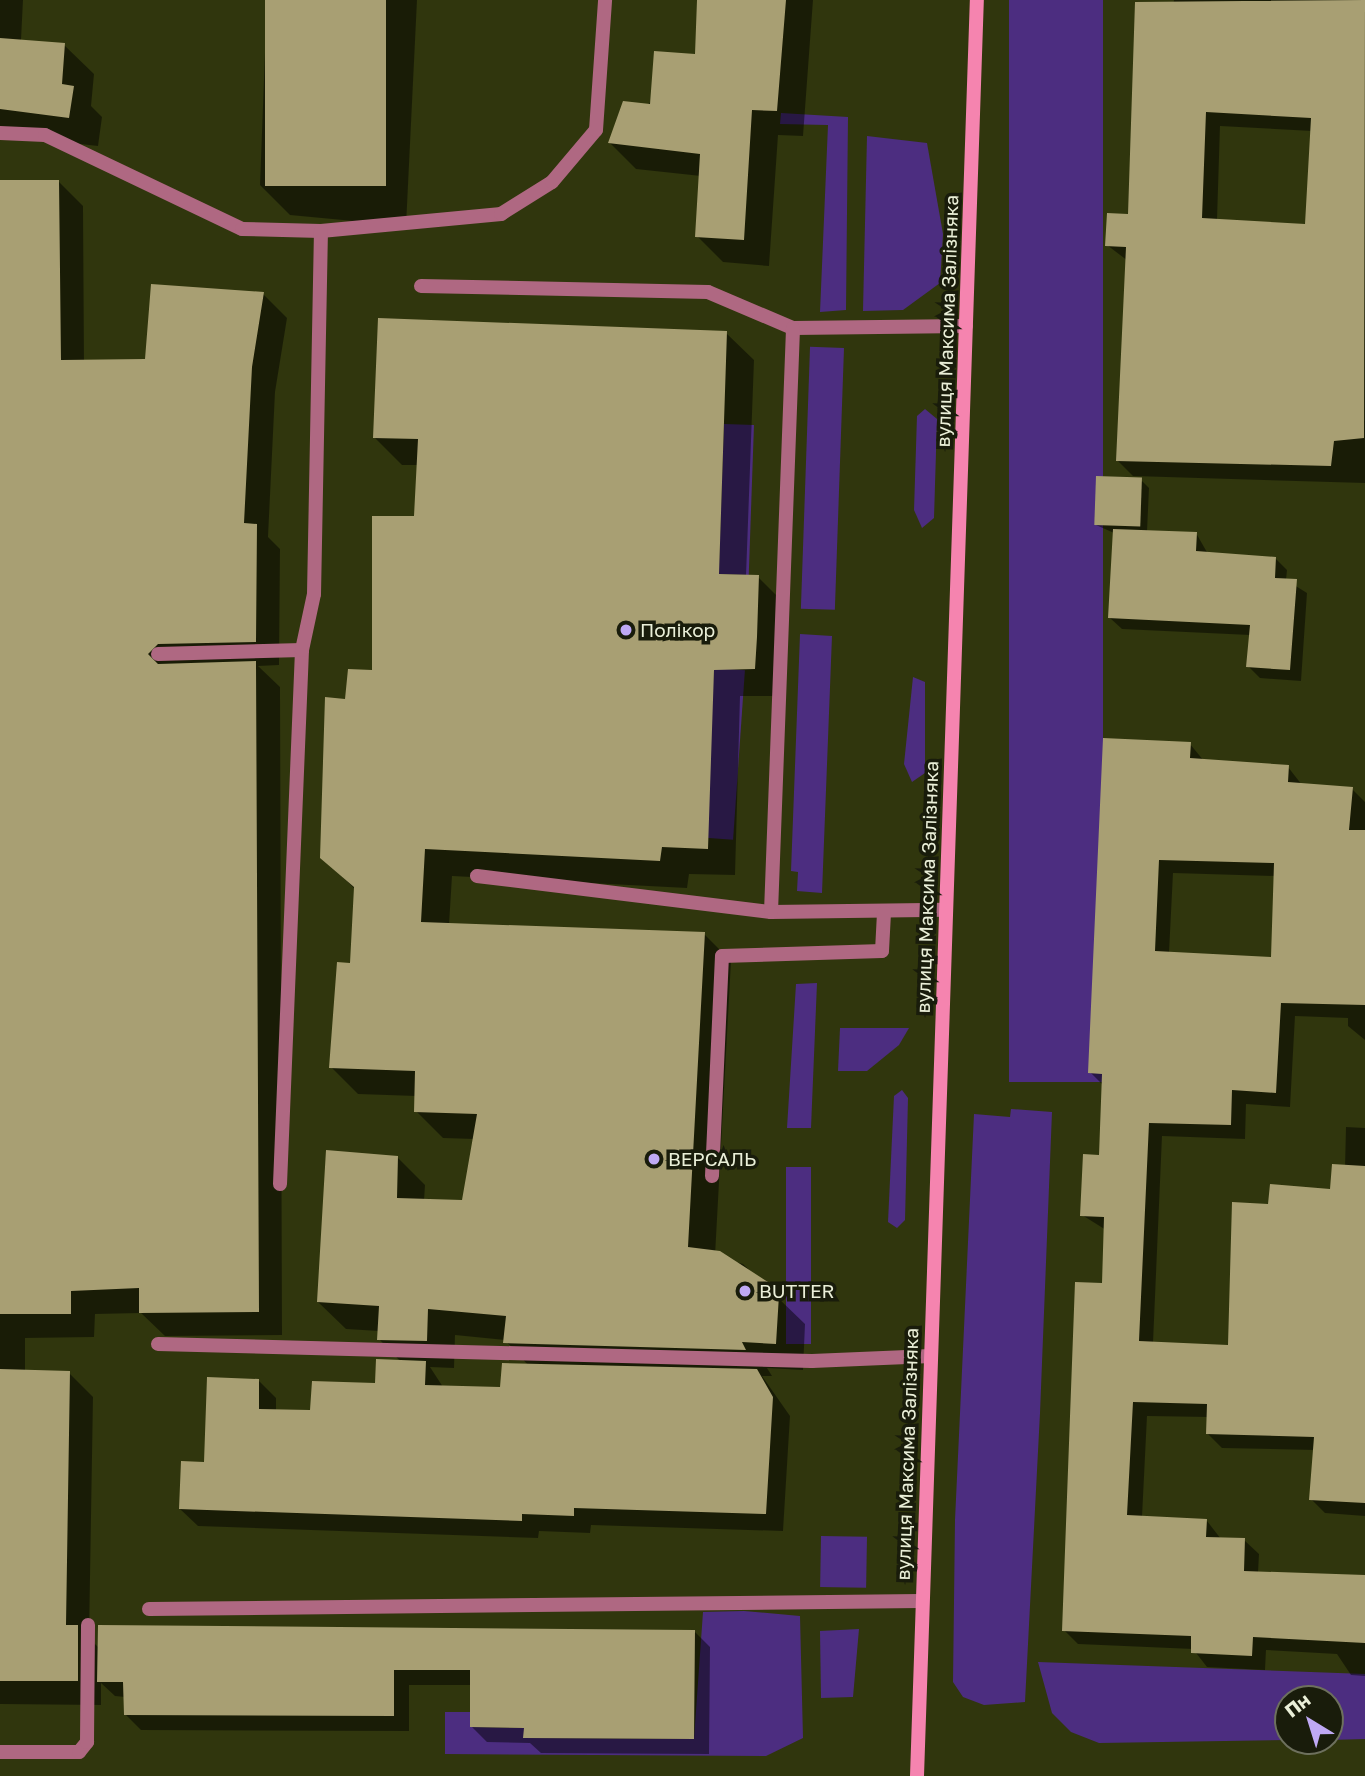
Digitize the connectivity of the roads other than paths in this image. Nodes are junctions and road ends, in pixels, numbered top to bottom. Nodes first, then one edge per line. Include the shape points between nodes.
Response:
1 (605, 0) edge
2 (977, 0) edge
3 (0, 133) edge
4 (321, 231) junction
5 (421, 286) dead end
6 (966, 326) junction
7 (793, 328) junction
8 (302, 650) junction
9 (158, 654) dead end
10 (477, 876) dead end
11 (946, 910) junction
12 (771, 912) junction
13 (884, 913) junction
14 (712, 1176) dead end
15 (280, 1185) dead end
16 (158, 1345) dead end
17 (931, 1356) junction
18 (920, 1601) junction
19 (149, 1609) dead end
20 (88, 1625) dead end
21 (0, 1752) edge
22 (917, 1776) edge

1 - 4 lane via 596,130 552,182 501,214
2 - 6 main road, вулиця Максима Залізняка
3 - 4 lane via 45,135 242,229
4 - 8 lane via 314,594
5 - 7 lane via 708,292
6 - 7 lane
6 - 11 main road, вулиця Максима Залізняка
7 - 12 lane
8 - 9 lane
8 - 15 lane
10 - 12 lane
11 - 13 lane
11 - 17 main road, вулиця Максима Залізняка
12 - 13 lane
13 - 14 lane via 883,951 722,956
16 - 17 lane via 813,1361
17 - 18 main road, вулиця Максима Залізняка
18 - 19 lane
18 - 22 main road, вулиця Максима Залізняка
20 - 21 lane via 87,1742 79,1752

